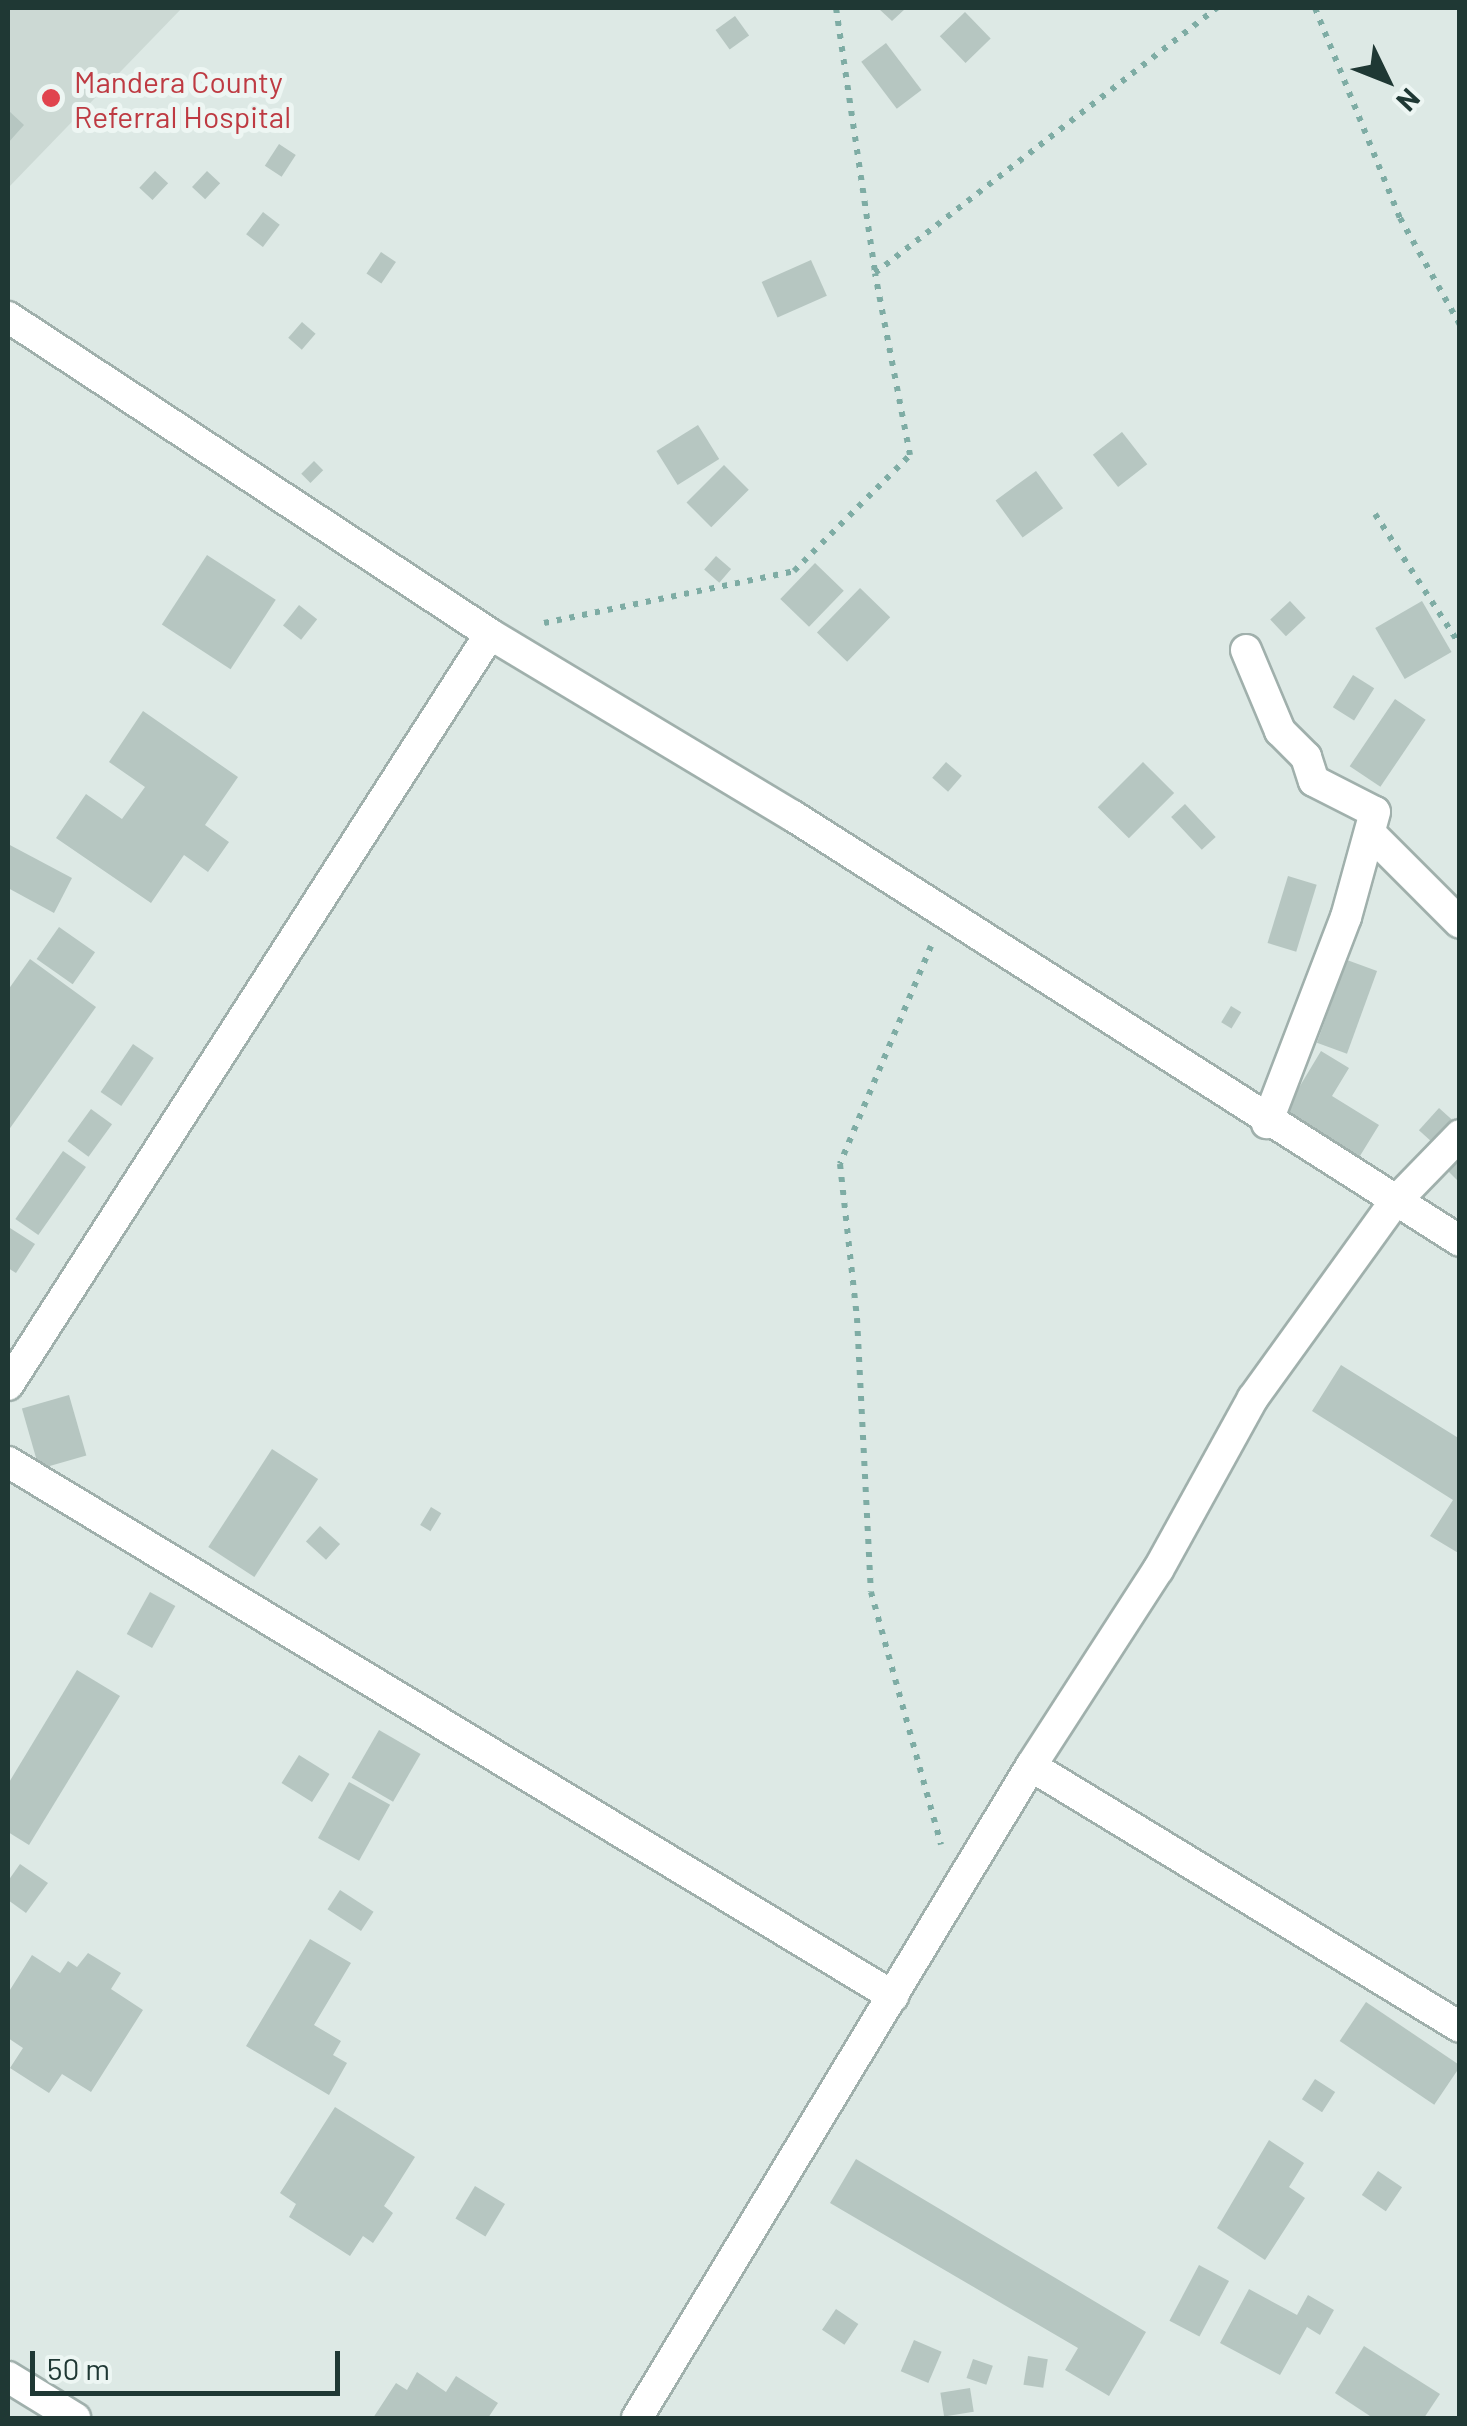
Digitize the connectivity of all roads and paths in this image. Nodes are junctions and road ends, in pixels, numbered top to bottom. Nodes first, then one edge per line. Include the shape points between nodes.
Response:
1 (836, 8) edge
2 (1217, 8) edge
3 (1315, 8) edge
4 (874, 273) junction
5 (8, 317) edge
6 (1460, 325) edge
7 (1375, 514) dead end
8 (490, 634) junction
9 (1460, 644) edge
10 (1246, 650) dead end
11 (1372, 834) junction
12 (946, 912) junction
13 (1460, 923) edge
14 (1267, 1123) junction
15 (1460, 1135) edge
16 (1394, 1204) junction
17 (1460, 1240) edge
18 (8, 1385) edge
19 (8, 1462) edge
20 (1030, 1766) junction
21 (956, 1895) junction
22 (893, 1996) junction
23 (1460, 2027) edge
24 (8, 2376) edge
25 (76, 2418) edge
26 (637, 2418) edge

1 - 4 path
2 - 4 path
3 - 6 path via 1400,218
4 - 8 path via 910,455 794,571
5 - 8 street
7 - 9 path
8 - 12 street
8 - 18 street
10 - 11 street via 1280,731 1306,756 1314,782 1375,812
11 - 13 street
11 - 14 street
12 - 14 street
12 - 21 path via 840,1164 871,1592
14 - 16 street
15 - 16 street
16 - 17 street
16 - 20 street via 1254,1398 1158,1570
19 - 22 street
20 - 21 street
20 - 23 street
21 - 22 street
22 - 26 street
24 - 25 street

